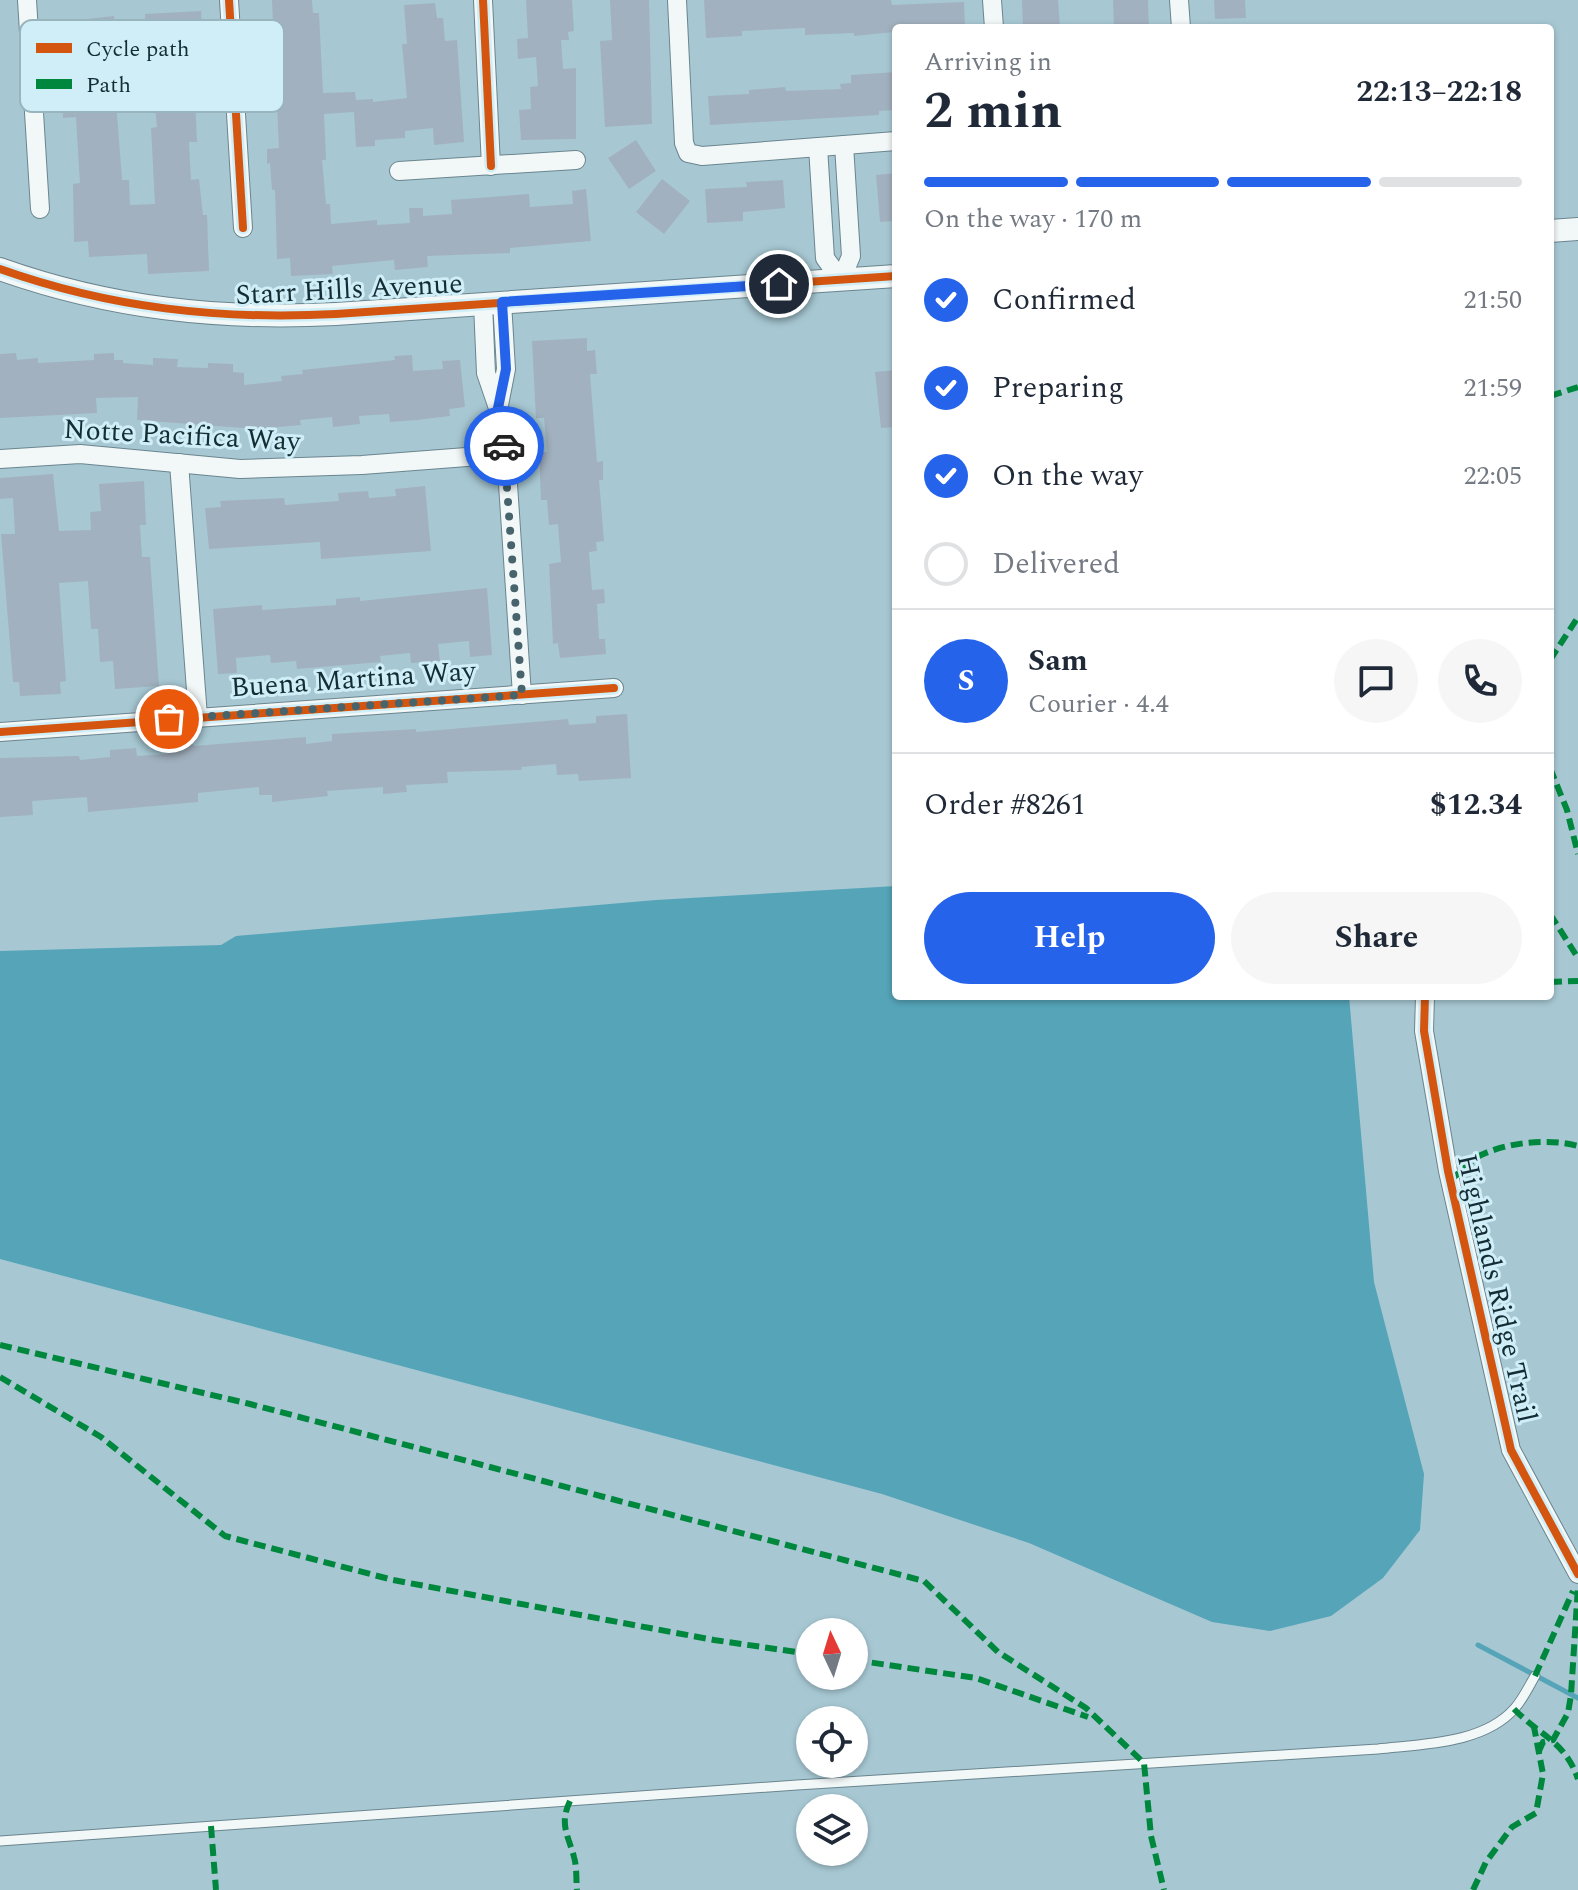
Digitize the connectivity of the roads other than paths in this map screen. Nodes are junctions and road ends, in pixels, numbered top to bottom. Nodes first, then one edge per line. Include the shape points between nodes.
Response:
1 (27, 0) edge
2 (229, 0) edge
3 (483, 0) edge
4 (677, 0) edge
5 (992, 0) edge
6 (1179, 0) edge
7 (28, 20) edge
8 (230, 20) edge
9 (994, 24) edge
10 (1181, 24) edge
11 (34, 112) edge
12 (236, 112) edge
13 (892, 141) edge
14 (844, 145) junction
15 (818, 147) junction
16 (576, 160) dead end
17 (491, 166) junction
18 (399, 171) dead end
19 (40, 209) dead end
20 (847, 210) junction
21 (822, 212) junction
22 (243, 228) dead end
23 (1578, 229) edge
24 (1554, 231) edge
25 (0, 269) edge
26 (892, 276) edge
27 (841, 280) junction
28 (493, 303) junction
29 (505, 350) junction
30 (485, 351) junction
31 (498, 408) junction
32 (506, 454) junction
33 (0, 459) edge
34 (179, 463) junction
35 (614, 688) dead end
36 (522, 695) junction
37 (198, 717) junction
38 (0, 732) edge
39 (1425, 1000) edge
40 (1578, 1574) edge
41 (1535, 1676) dead end
42 (0, 1841) edge

1 - 7 street
2 - 8 street
3 - 17 street
4 - 15 street via 688,153
5 - 9 street
6 - 10 street
11 - 19 street
12 - 22 street
13 - 14 street
14 - 15 street
14 - 20 street
15 - 21 street
16 - 17 street
17 - 18 street
20 - 21 lane
20 - 27 street via 851,256
21 - 27 street via 825,258
23 - 24 street
25 - 28 street, Starr Hills Avenue via 90,296 203,315 286,317
26 - 27 street, Starr Hills Avenue
27 - 28 street, Starr Hills Avenue
28 - 29 street
28 - 30 street
29 - 30 lane
29 - 31 street
30 - 31 street
31 - 32 street
32 - 34 street, Notte Pacifica Way via 298,468
32 - 36 street
33 - 34 street, Notte Pacifica Way via 80,454
34 - 37 street
35 - 36 street, Buena Martina Way
36 - 37 street, Buena Martina Way
37 - 38 street, Buena Martina Way
39 - 40 street, Highlands Ridge Trail via 1424,1031 1448,1171 1511,1450
41 - 42 lane via 1514,1709 1486,1728 1450,1741 1378,1749

